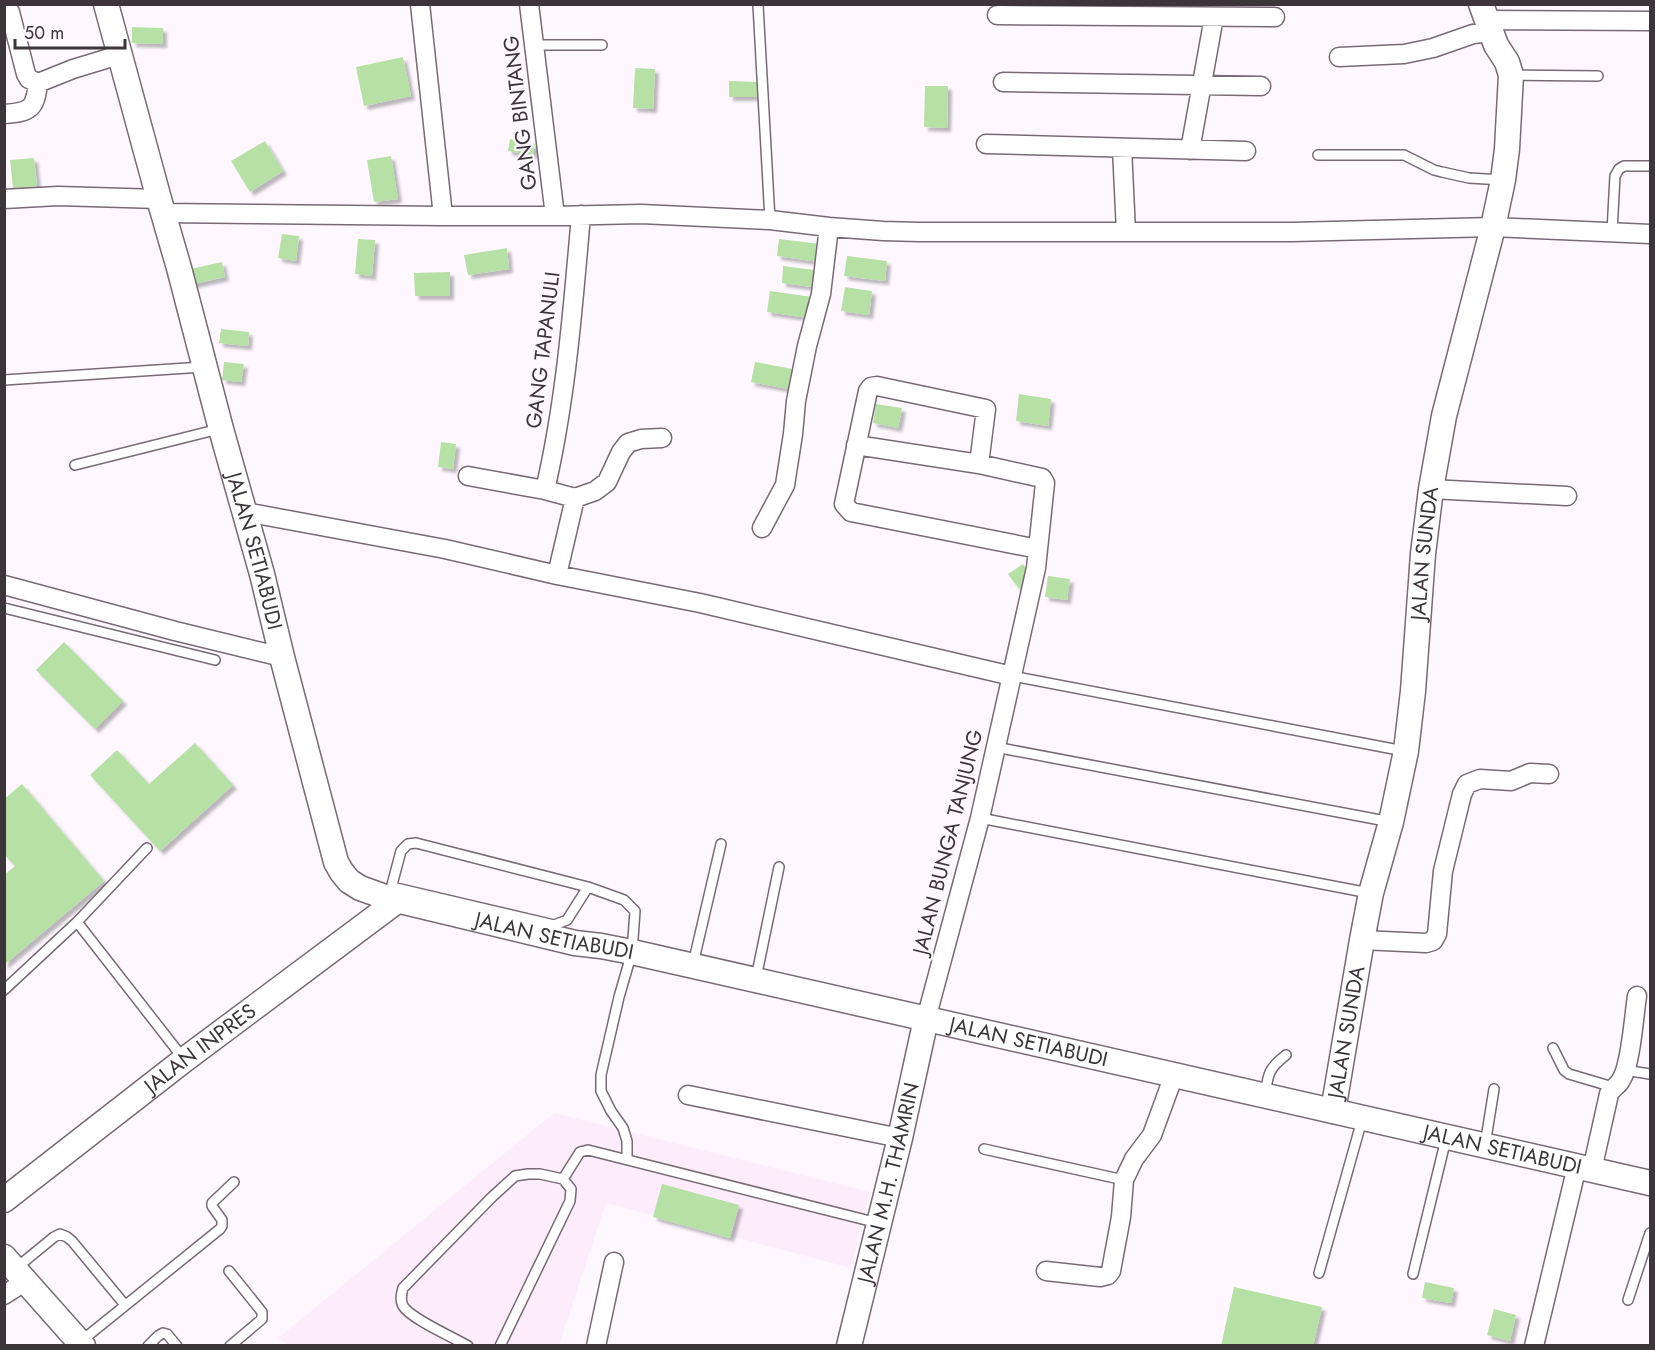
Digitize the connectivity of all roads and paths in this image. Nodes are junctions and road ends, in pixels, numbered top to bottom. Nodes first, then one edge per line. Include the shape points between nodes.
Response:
1 (106, 4) edge
2 (420, 4) edge
3 (529, 4) edge
4 (4, 5) edge
5 (758, 5) edge
6 (1123, 10) edge
7 (997, 15) dead end
8 (1214, 17) junction
9 (1275, 17) dead end
10 (1487, 19) edge
11 (1650, 21) edge
12 (535, 45) junction
13 (602, 45) dead end
14 (119, 55) junction
15 (1339, 57) dead end
16 (1511, 75) junction
17 (1598, 76) dead end
18 (1003, 82) dead end
19 (38, 83) junction
20 (1202, 85) junction
21 (1261, 86) dead end
22 (4, 114) edge
23 (986, 144) dead end
24 (1122, 148) junction
25 (1190, 150) junction
26 (1246, 151) dead end
27 (1318, 155) dead end
28 (1650, 166) edge
29 (1503, 180) junction
30 (4, 199) edge
31 (161, 206) junction
32 (581, 215) junction
33 (443, 216) junction
34 (555, 216) junction
35 (770, 220) junction
36 (829, 227) junction
37 (1493, 227) junction
38 (1126, 232) junction
39 (1612, 232) junction
40 (1650, 234) edge
41 (205, 366) junction
42 (4, 380) edge
43 (221, 429) junction
44 (662, 438) dead end
45 (856, 445) junction
46 (979, 464) junction
47 (75, 465) dead end
48 (468, 476) dead end
49 (1431, 489) junction
50 (545, 490) junction
51 (1566, 496) dead end
52 (575, 498) junction
53 (245, 512) junction
54 (762, 528) dead end
55 (1038, 549) junction
56 (557, 575) junction
57 (4, 585) edge
58 (4, 608) edge
59 (282, 657) junction
60 (215, 660) dead end
61 (1012, 676) junction
62 (995, 747) junction
63 (1406, 751) junction
64 (1549, 774) dead end
65 (980, 818) junction
66 (1391, 822) junction
67 (721, 844) dead end
68 (147, 848) dead end
69 (779, 867) dead end
70 (588, 887) junction
71 (1371, 893) junction
72 (392, 895) junction
73 (77, 922) junction
74 (1362, 940) junction
75 (632, 952) junction
76 (693, 966) junction
77 (756, 981) junction
78 (4, 990) edge
79 (1636, 996) dead end
80 (926, 1019) junction
81 (1553, 1048) dead end
82 (1286, 1055) dead end
83 (184, 1060) junction
84 (1624, 1070) junction
85 (1650, 1074) edge
86 (1174, 1075) junction
87 (1613, 1087) junction
88 (1494, 1089) dead end
89 (688, 1095) dead end
90 (1265, 1096) junction
91 (1333, 1111) junction
92 (1363, 1118) junction
93 (1446, 1137) junction
94 (900, 1138) junction
95 (1485, 1145) junction
96 (984, 1149) dead end
97 (627, 1159) junction
98 (1584, 1168) junction
99 (563, 1179) junction
100 (1124, 1180) junction
101 (234, 1182) dead end
102 (1650, 1183) edge
103 (4, 1200) edge
104 (878, 1223) junction
105 (1650, 1233) edge
106 (614, 1262) dead end
107 (15, 1269) edge
108 (1046, 1270) dead end
109 (229, 1271) dead end
110 (1319, 1274) dead end
111 (1413, 1274) dead end
112 (4, 1295) edge
113 (1628, 1300) dead end
114 (125, 1305) junction
115 (449, 1341) edge
116 (81, 1344) edge
117 (148, 1346) edge
118 (177, 1346) edge
119 (230, 1346) edge
120 (468, 1346) edge
121 (500, 1346) edge
122 (596, 1346) edge
123 (849, 1346) edge
124 (1534, 1346) edge

1 - 14 street, JALAN SETIABUDI
2 - 33 street
3 - 12 street, GANG BINTANG
4 - 19 street via 10,12 26,74
5 - 35 lane
6 - 7 street
6 - 8 street
8 - 9 street
8 - 20 street
10 - 11 street
10 - 15 street via 1473,34 1433,48 1404,54
10 - 16 street, JALAN SUNDA
12 - 13 lane
12 - 34 street, GANG BINTANG
14 - 19 street
14 - 31 street, JALAN SETIABUDI
16 - 17 lane
16 - 29 street, JALAN SUNDA
18 - 20 street
19 - 22 street via 32,107
20 - 21 street
20 - 25 street
23 - 24 street
24 - 25 street
24 - 38 street
25 - 26 street
27 - 29 lane via 1404,155 1434,170
28 - 39 lane via 1624,166 1617,172
29 - 37 street, JALAN SUNDA
30 - 31 street via 58,196
31 - 33 street
31 - 41 street, JALAN SETIABUDI
32 - 34 street
32 - 35 street
32 - 50 street, GANG TAPANULI via 570,340
33 - 34 street
35 - 36 street
36 - 38 street via 919,232
36 - 54 street via 821,294 796,401 785,485
37 - 38 street
37 - 39 street
37 - 49 street, JALAN SUNDA via 1444,416
39 - 40 street
41 - 42 lane
41 - 43 street, JALAN SETIABUDI
43 - 47 lane
43 - 53 street, JALAN SETIABUDI
44 - 52 street via 628,442 607,482
45 - 46 street
45 - 46 street via 868,391 877,386 986,410
45 - 55 street via 843,504 851,512
46 - 55 street, JALAN BUNGA TANJUNG via 1042,478 1045,482
48 - 50 street
49 - 51 street
49 - 63 street, JALAN SUNDA
50 - 52 street
52 - 56 street
53 - 56 street via 445,549
53 - 59 street, JALAN SETIABUDI
55 - 61 street, JALAN BUNGA TANJUNG
56 - 61 street via 704,604
57 - 59 street
58 - 60 lane
59 - 72 street, JALAN SETIABUDI via 336,862 349,881 360,888
61 - 62 street, JALAN BUNGA TANJUNG
61 - 63 lane
62 - 65 street, JALAN BUNGA TANJUNG
62 - 66 lane
63 - 66 street, JALAN SUNDA
64 - 74 street via 1530,773 1510,781 1480,779 1467,784 1443,871 1433,941
65 - 71 lane
65 - 80 street, JALAN BUNGA TANJUNG
66 - 71 street, JALAN SUNDA
67 - 76 lane
68 - 73 lane
69 - 77 lane
70 - 72 lane via 567,920 554,925
70 - 72 lane via 416,843 401,851
70 - 75 lane via 624,900 635,911
71 - 74 street, JALAN SUNDA
72 - 75 street, JALAN SETIABUDI via 575,943
72 - 83 street, JALAN INPRES
73 - 78 lane
73 - 83 lane
74 - 91 street, JALAN SUNDA
75 - 76 street, JALAN SETIABUDI
75 - 97 lane via 600,1091 622,1128
76 - 77 street, JALAN SETIABUDI
77 - 80 street, JALAN SETIABUDI
79 - 84 street
80 - 86 street, JALAN SETIABUDI
80 - 94 street, JALAN M.H. THAMRIN
81 - 87 lane via 1569,1074
82 - 90 lane via 1274,1064
83 - 103 street, JALAN INPRES
84 - 85 lane
84 - 87 street via 1622,1079
86 - 90 street, JALAN SETIABUDI
86 - 100 street via 1155,1128
87 - 98 street
88 - 95 lane
89 - 94 street
90 - 91 street, JALAN SETIABUDI
91 - 92 street, JALAN SETIABUDI
92 - 93 street, JALAN SETIABUDI
92 - 110 lane
93 - 95 street, JALAN SETIABUDI
93 - 111 lane
94 - 104 street, JALAN M.H. THAMRIN
95 - 98 street, JALAN SETIABUDI
96 - 100 lane
97 - 99 lane via 583,1150
97 - 104 lane
98 - 102 street, JALAN SETIABUDI
98 - 124 street
99 - 115 lane via 540,1174 515,1176 403,1288 402,1305
99 - 121 lane via 571,1188 570,1201
100 - 108 street via 1121,1217 1108,1275
101 - 114 lane via 212,1203 222,1220 220,1229
104 - 123 street, JALAN M.H. THAMRIN
105 - 113 lane
106 - 122 street
107 - 112 street
107 - 114 lane via 60,1234 67,1237
107 - 116 street
109 - 119 lane via 262,1312 262,1319
114 - 116 lane
115 - 120 lane
117 - 118 lane via 163,1333

